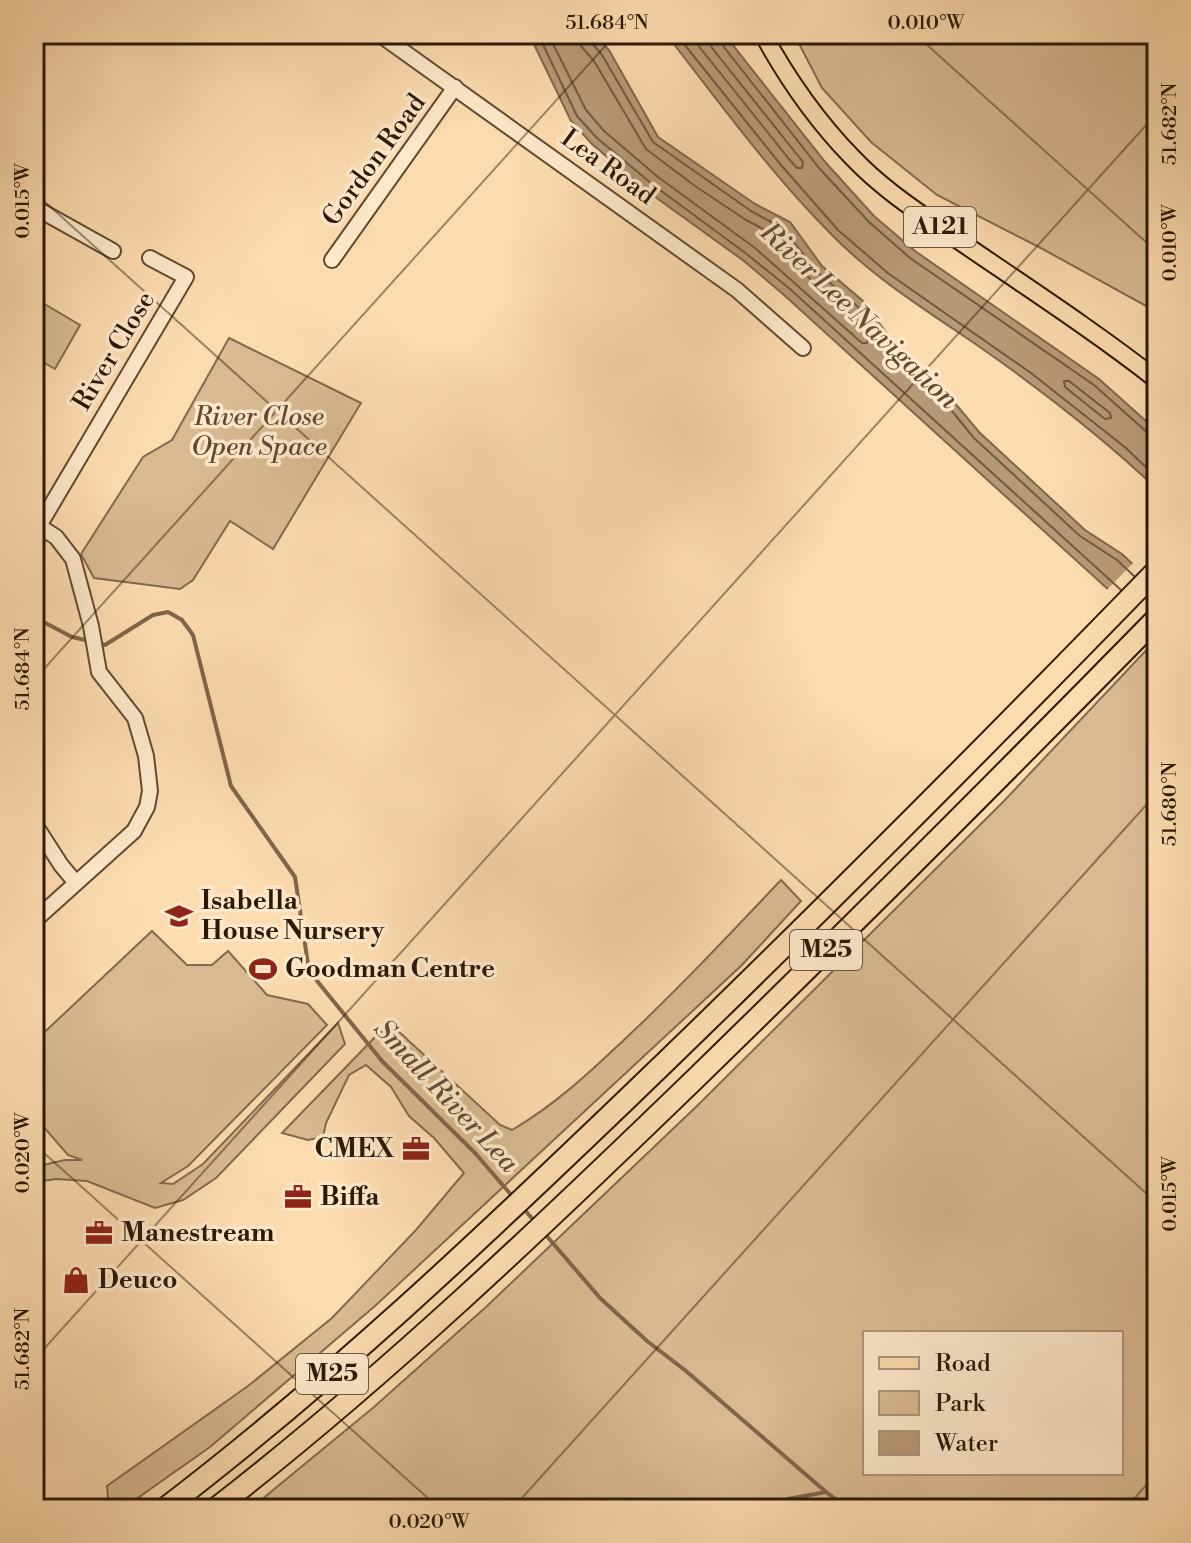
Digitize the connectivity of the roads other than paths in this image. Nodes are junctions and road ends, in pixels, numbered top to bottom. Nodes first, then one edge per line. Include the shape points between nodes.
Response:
1 (379, 34) edge
2 (763, 34) edge
3 (455, 87) junction
4 (34, 207) edge
5 (113, 251) dead end
6 (150, 258) dead end
7 (332, 260) dead end
8 (803, 348) dead end
9 (1157, 380) edge
10 (36, 524) edge
11 (1157, 570) edge
12 (1157, 618) edge
13 (34, 823) edge
14 (76, 883) junction
15 (34, 921) edge
16 (164, 1509) edge
17 (215, 1509) edge

1 - 3 street, Lea Road
2 - 9 main road, A121 via 817,116 853,159
3 - 7 street, Gordon Road
3 - 8 street, Lea Road via 737,290
4 - 5 street
6 - 10 street, River Close via 186,277
10 - 14 street via 71,554 97,663 103,681 135,718 150,791 134,831
11 - 16 highway, M25 via 841,891 492,1229 308,1394
12 - 17 highway, M25 via 514,1253 349,1400
13 - 14 street
14 - 15 street

